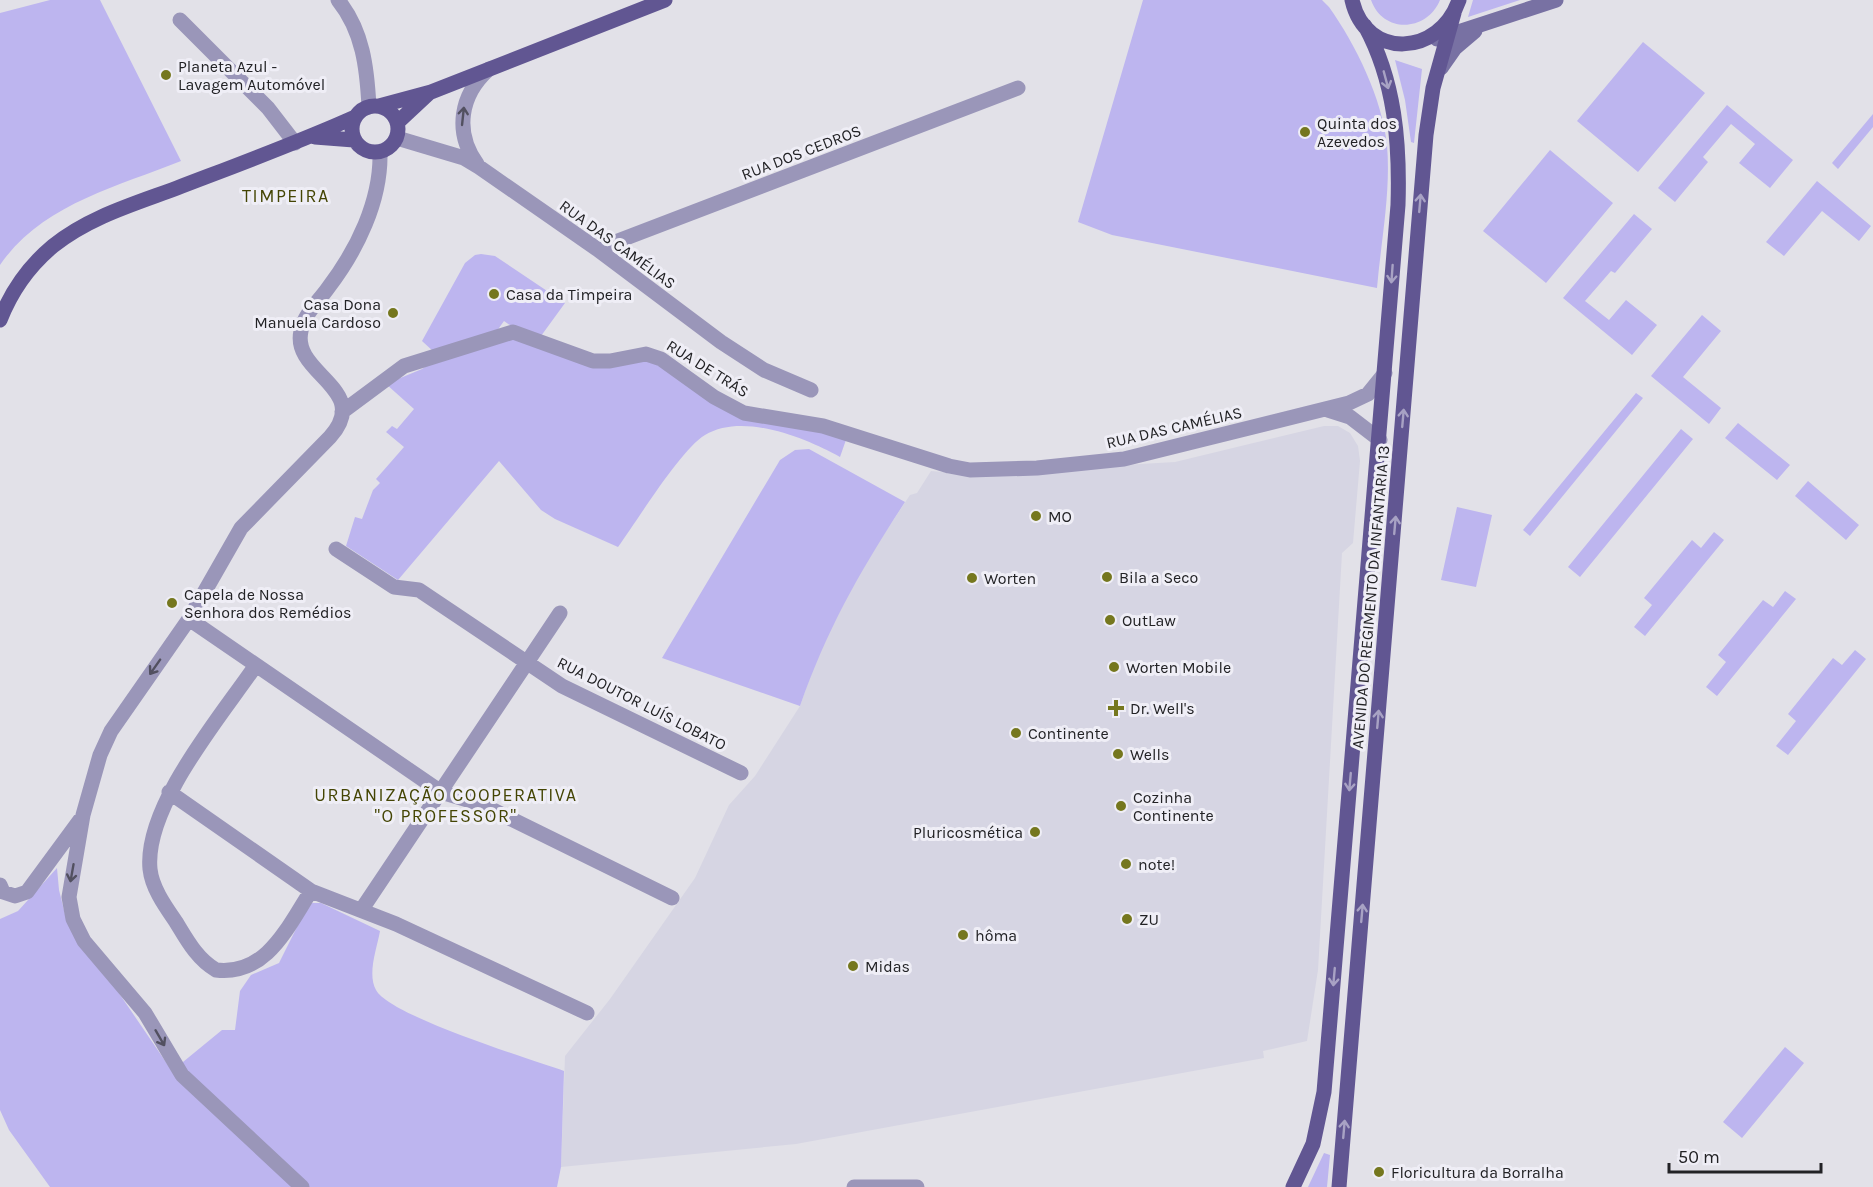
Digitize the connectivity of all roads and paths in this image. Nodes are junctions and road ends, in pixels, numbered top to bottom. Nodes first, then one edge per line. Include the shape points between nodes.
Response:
1 (338, 0) edge
2 (665, 0) edge
3 (1556, 0) edge
4 (1351, 1) edge
5 (1457, 7) edge
6 (1504, 17) junction
7 (180, 20) dead end
8 (1365, 26) junction
9 (1447, 36) junction
10 (1419, 43) junction
11 (489, 69) junction
12 (1018, 88) dead end
13 (1433, 88) junction
14 (430, 92) junction
15 (374, 106) junction
16 (355, 117) junction
17 (398, 130) junction
18 (312, 136) junction
19 (354, 140) junction
20 (295, 143) junction
21 (380, 153) junction
22 (479, 167) junction
23 (597, 249) junction
24 (0, 320) edge
25 (1384, 373) junction
26 (812, 390) dead end
27 (1316, 411) junction
28 (342, 412) junction
29 (1380, 440) junction
30 (1037, 468) joint
31 (336, 549) dead end
32 (560, 613) dead end
33 (189, 619) junction
34 (528, 662) junction
35 (256, 665) junction
36 (741, 773) dead end
37 (169, 792) junction
38 (441, 792) junction
39 (83, 816) junction
40 (1, 888) edge
41 (311, 891) junction
42 (672, 898) dead end
43 (362, 909) junction
44 (587, 1013) dead end
45 (302, 1187) edge
46 (854, 1187) edge
47 (917, 1187) edge
48 (1293, 1187) edge
49 (1339, 1187) edge

1 - 15 street via 360,38
2 - 11 main road
3 - 6 main road
4 - 8 main road, AVENIDA DO REGIMENTO DA INFANTARIA 13
5 - 9 main road, AVENIDA DO REGIMENTO DA INFANTARIA 13
5 - 10 main road via 1440,31
6 - 9 main road
6 - 13 main road via 1461,41 1444,62
7 - 20 street via 268,108
8 - 10 main road via 1389,42
8 -> 25 main road, AVENIDA DO REGIMENTO DA INFANTARIA 13 via 1383,67 1398,151 1398,205
9 - 10 main road
9 - 13 main road, AVENIDA DO REGIMENTO DA INFANTARIA 13
11 - 14 main road
22 -> 11 street via 464,139 464,108 478,79
12 - 23 street, RUA DOS CEDROS
49 -> 13 main road, AVENIDA DO REGIMENTO DA INFANTARIA 13 via 1417,236
14 - 15 main road
14 - 17 main road
15 - 16 main road
15 - 17 main road via 387,109
16 - 18 main road
16 - 19 main road
17 - 21 main road via 393,145
17 - 22 street, RUA DAS CAMÉLIAS
18 - 19 main road
18 - 20 main road
19 - 21 main road via 365,151
20 - 24 main road via 126,207 77,230 33,266
21 - 28 street via 371,212 337,276 300,332 302,351 335,390
22 - 23 street, RUA DAS CAMÉLIAS
23 - 26 street, RUA DAS CAMÉLIAS via 744,357
25 - 27 street, RUA DAS CAMÉLIAS via 1363,398
25 - 29 main road, AVENIDA DO REGIMENTO DA INFANTARIA 13
27 - 29 street via 1343,414
27 - 30 street, RUA DAS CAMÉLIAS via 1136,457
28 - 30 street, RUA DE TRÁS via 404,366 518,332 593,361 651,354 744,413 823,426 955,468
28 - 33 street via 334,432 241,528
29 -> 48 main road, AVENIDA DO REGIMENTO DA INFANTARIA 13 via 1324,1092 1313,1144
31 - 34 street, RUA DOUTOR LUÍS LOBATO via 394,587 419,590
32 - 34 street
33 - 35 street
33 -> 39 street via 111,731
34 - 36 street, RUA DOUTOR LUÍS LOBATO via 574,693
34 - 38 street
35 - 37 street
35 - 38 street
37 - 41 street
37 - 41 street via 152,844 150,869 164,904 207,965 216,970 238,969 269,953
38 - 42 street via 475,801
38 - 43 street
39 - 40 street via 30,889 19,895
39 -> 45 street via 69,897 80,933 145,1013 182,1075
41 - 43 street
43 - 44 street
46 - 47 street

